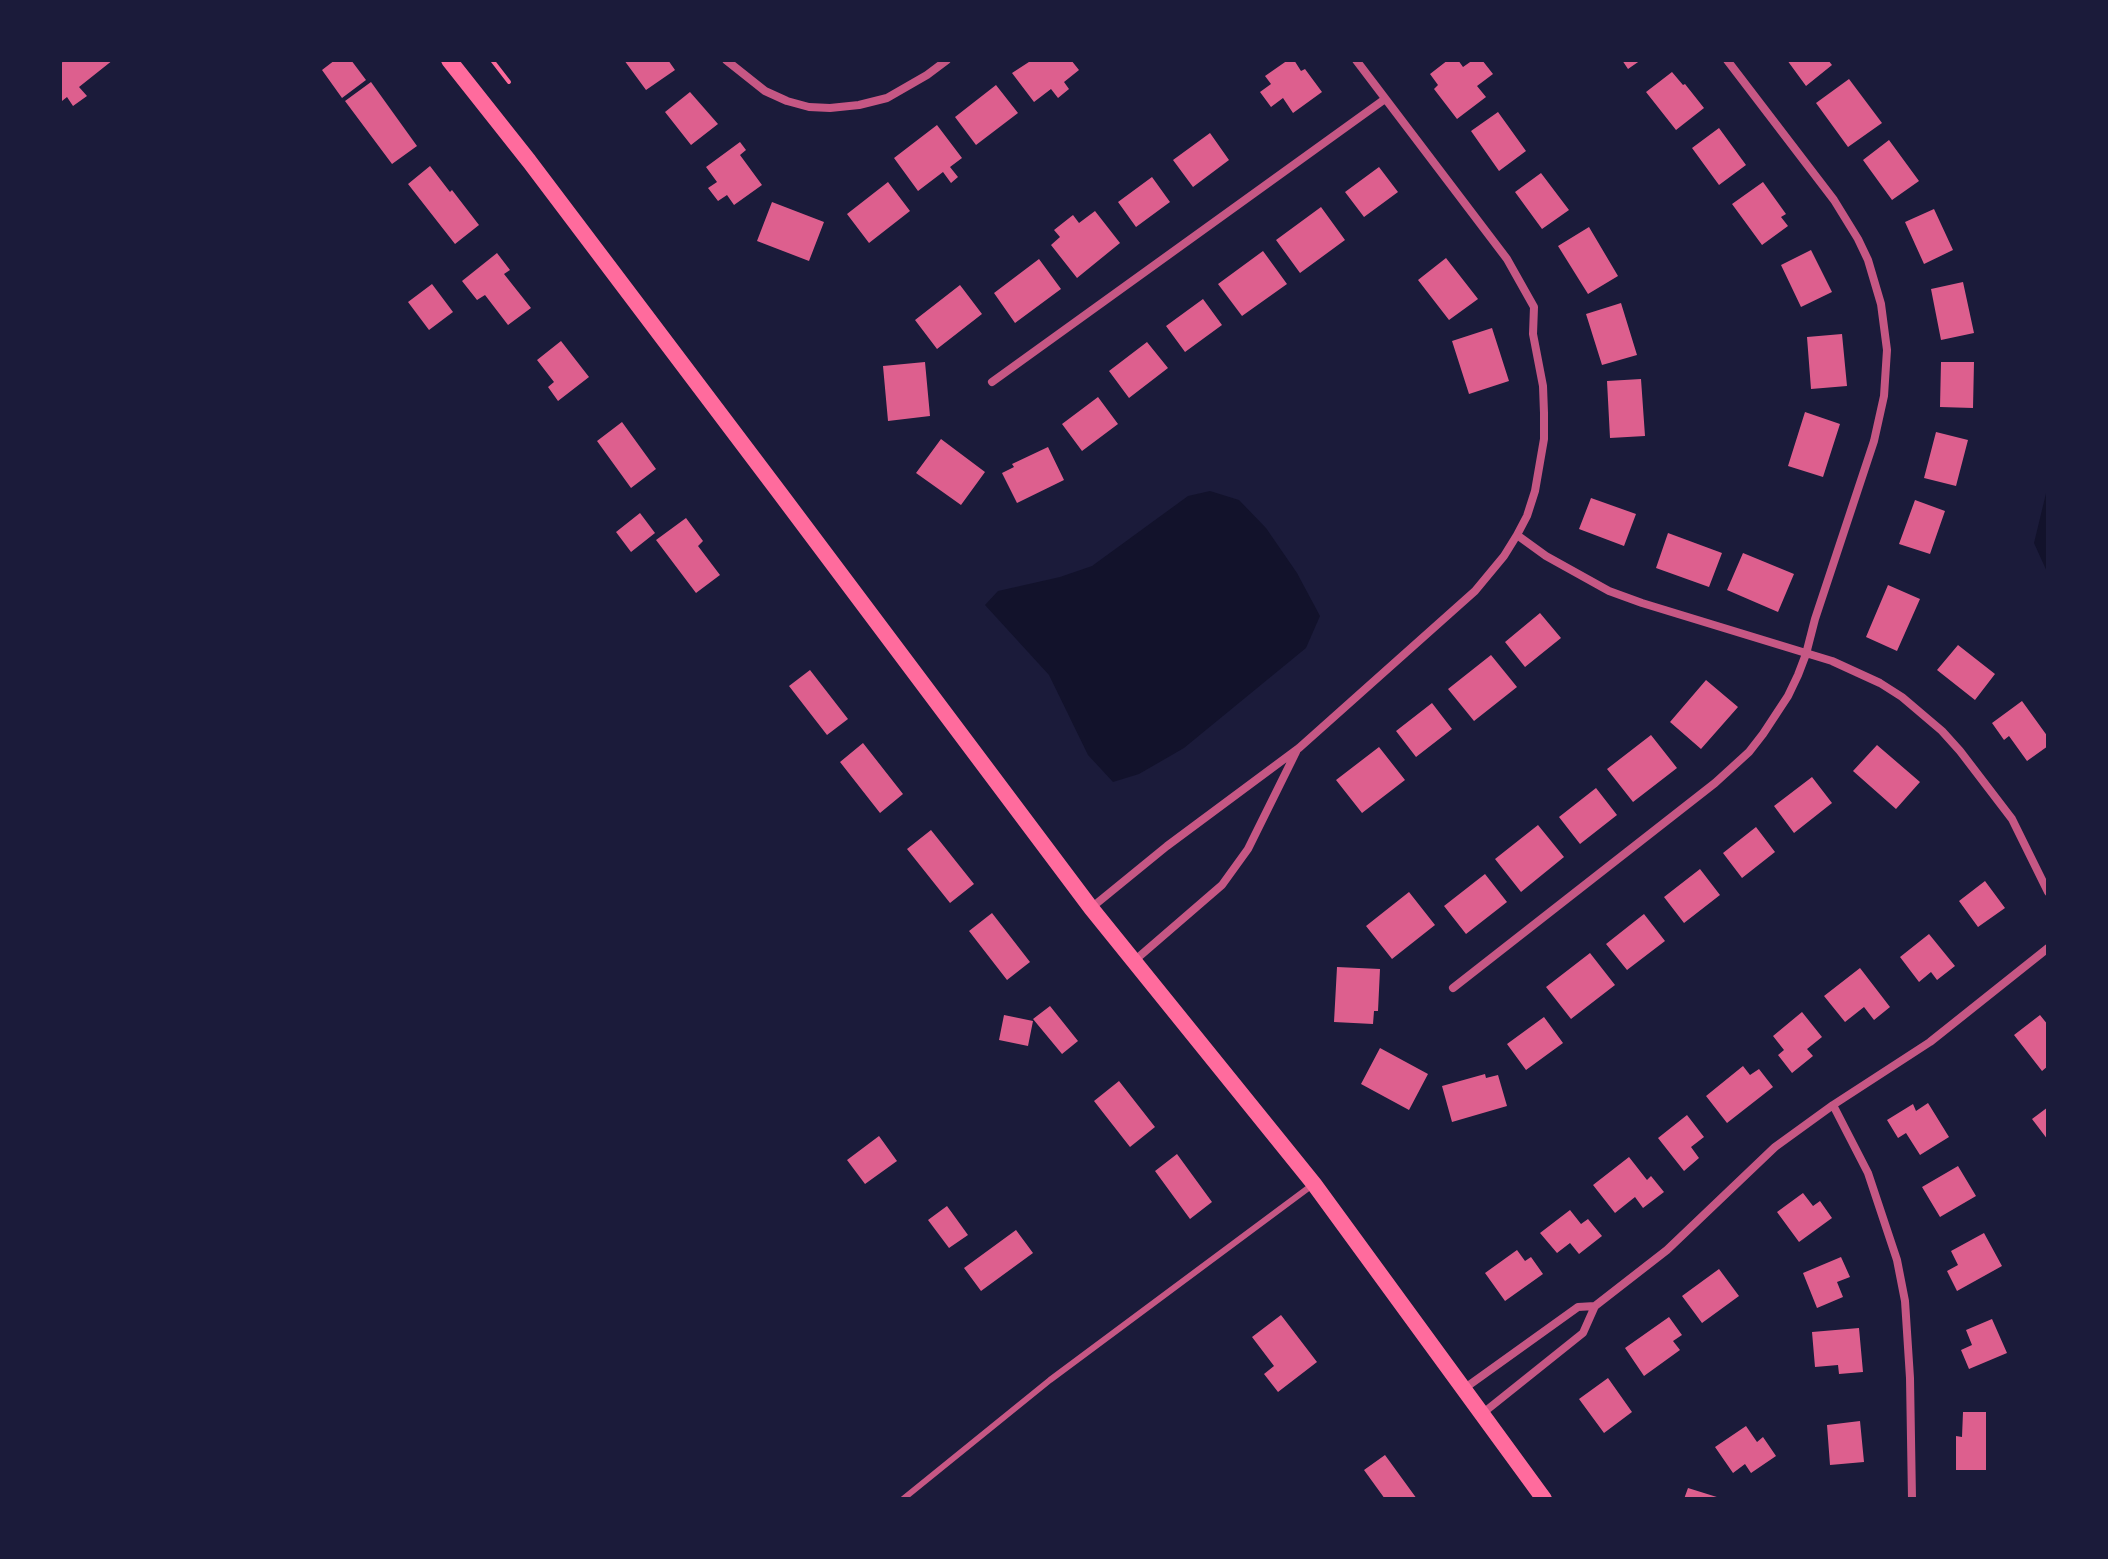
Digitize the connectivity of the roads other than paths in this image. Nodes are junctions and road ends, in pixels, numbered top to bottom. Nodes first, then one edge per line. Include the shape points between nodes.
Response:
1 (449, 60) edge
2 (726, 60) edge
3 (947, 60) edge
4 (1356, 60) edge
5 (1727, 60) edge
6 (1385, 99) junction
7 (992, 382) dead end
8 (1517, 535) junction
9 (1806, 654) junction
10 (1299, 748) junction
11 (2048, 892) edge
12 (1091, 908) junction
13 (2048, 948) edge
14 (1134, 961) junction
15 (1453, 988) dead end
16 (1833, 1105) junction
17 (1314, 1184) junction
18 (1595, 1306) junction
19 (1465, 1388) junction
20 (1483, 1413) junction
21 (903, 1499) edge
22 (1544, 1499) edge
23 (1912, 1499) edge

1 - 12 main road
2 - 3 street via 765,91 809,107 830,108 887,98
4 - 6 street
5 - 9 street via 1847,219 1876,282 1885,327 1887,373 1880,419
6 - 7 street
6 - 8 street via 1507,259 1534,307 1544,439 1535,491
8 - 9 street via 1609,591
8 - 10 street via 1475,591
9 - 11 street via 1880,683 1942,731 2012,819
9 - 15 street via 1777,716 1749,752
10 - 12 street
10 - 14 street via 1248,849 1222,885
12 - 14 main road
13 - 16 street via 1930,1042
14 - 17 main road
16 - 18 street via 1775,1147 1667,1250
16 - 23 street via 1868,1173 1897,1260 1910,1378
17 - 19 main road
17 - 21 lane via 1050,1380
18 - 19 street via 1578,1307
18 - 20 street via 1583,1333
19 - 20 main road
20 - 22 main road

